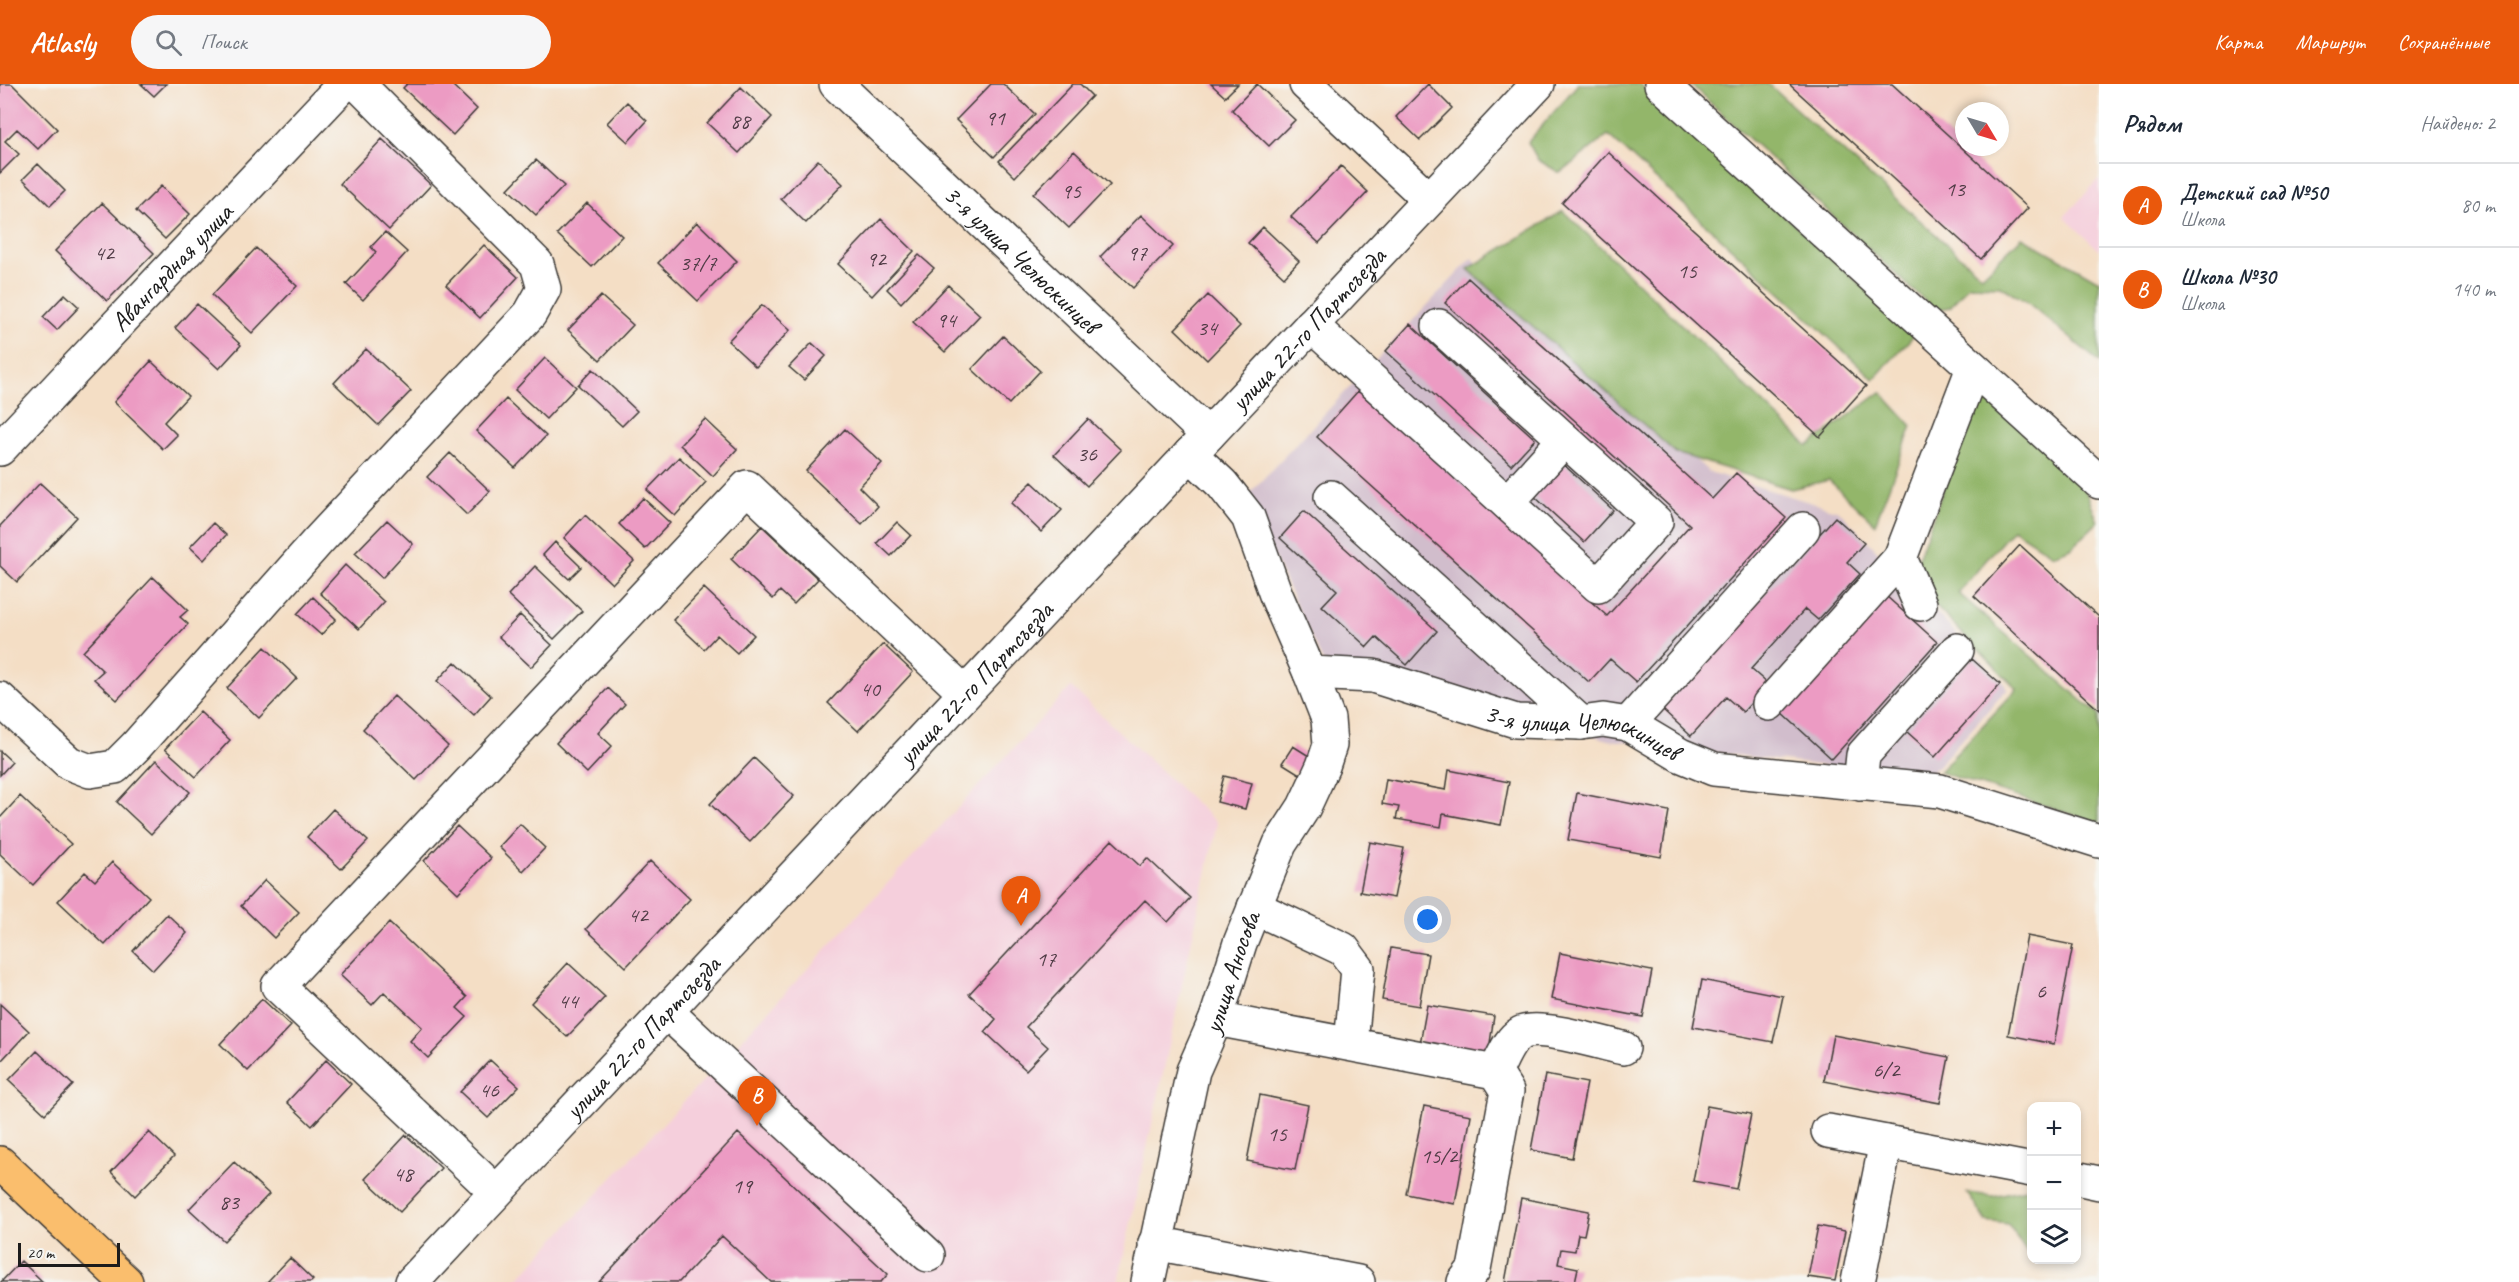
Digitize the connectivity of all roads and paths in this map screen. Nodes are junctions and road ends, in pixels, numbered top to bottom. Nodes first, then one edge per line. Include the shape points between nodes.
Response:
1 (836, 84) edge
2 (1306, 84) edge
3 (1538, 84) edge
4 (1661, 84) edge
5 (344, 85) edge
6 (1429, 200) junction
7 (1311, 325) junction
8 (1439, 326) dead end
9 (1973, 368) junction
10 (1564, 440) junction
11 (1199, 444) junction
12 (0, 449) edge
13 (2099, 482) edge
14 (1331, 497) dead end
15 (1507, 503) junction
16 (1803, 529) dead end
17 (1900, 558) junction
18 (1920, 604) dead end
19 (1957, 650) dead end
20 (1310, 673) junction
21 (965, 693) junction
22 (0, 699) edge
23 (1769, 704) dead end
24 (1581, 723) junction
25 (1628, 724) junction
26 (1860, 784) junction
27 (2099, 841) edge
28 (1254, 907) junction
29 (666, 1011) junction
30 (1216, 1019) junction
31 (1351, 1044) junction
32 (1623, 1048) dead end
33 (1496, 1072) junction
34 (1828, 1131) dead end
35 (1886, 1142) junction
36 (0, 1163) edge
37 (2027, 1169) edge
38 (2081, 1179) edge
39 (2099, 1183) edge
40 (496, 1192) junction
41 (1155, 1243) junction
42 (928, 1255) dead end
43 (1317, 1278) edge
44 (126, 1282) edge
45 (412, 1282) edge
46 (1148, 1282) edge
47 (1358, 1282) edge
48 (1464, 1282) edge
49 (1858, 1282) edge

1 - 11 street, 3-я улица Челюскинцев
2 - 6 street
3 - 6 street, улица 22-го Партсъезда
4 - 9 street
5 - 12 street, Авангардная улица
5 - 22 street via 537,264 544,289 530,314 115,767 90,771 69,763
6 - 7 street, улица 22-го Партсъезда
7 - 11 street, улица 22-го Партсъезда
7 - 15 street
8 - 10 street
9 - 13 street
9 - 17 street
10 - 15 street
10 - 15 street via 1656,522 1649,530 1598,586
11 - 20 street, 3-я улица Челюскинцев via 1222,484 1248,517
11 - 21 street, улица 22-го Партсъезда
14 - 24 street
16 - 25 street
17 - 18 street
17 - 23 street
19 - 26 street via 1863,755
20 - 24 street, 3-я улица Челюскинцев via 1373,676 1516,720
20 - 28 street, улица Аносова via 1328,719 1330,745 1304,807 1280,844
21 - 29 street, улица 22-го Партсъезда
21 - 40 street via 747,487 334,926 278,986
24 - 25 street, 3-я улица Челюскинцев via 1603,720
25 - 26 street, 3-я улица Челюскинцев via 1680,755 1714,769
26 - 27 street, 3-я улица Челюскинцев via 1940,791
28 - 30 street, улица Аносова
28 - 31 street via 1343,949 1358,969
29 - 40 street, улица 22-го Партсъезда
29 - 42 street
30 - 31 street
30 - 41 street, улица Аносова via 1193,1071
31 - 33 street
32 - 33 street via 1536,1029 1520,1034 1507,1048
33 - 48 street via 1507,1091 1474,1269
34 - 35 street
35 - 37 street
35 - 49 street
36 - 44 main road
38 - 39 street
40 - 45 street, улица 22-го Партсъезда
41 - 43 street
41 - 46 street, улица Аносова
43 - 47 street

